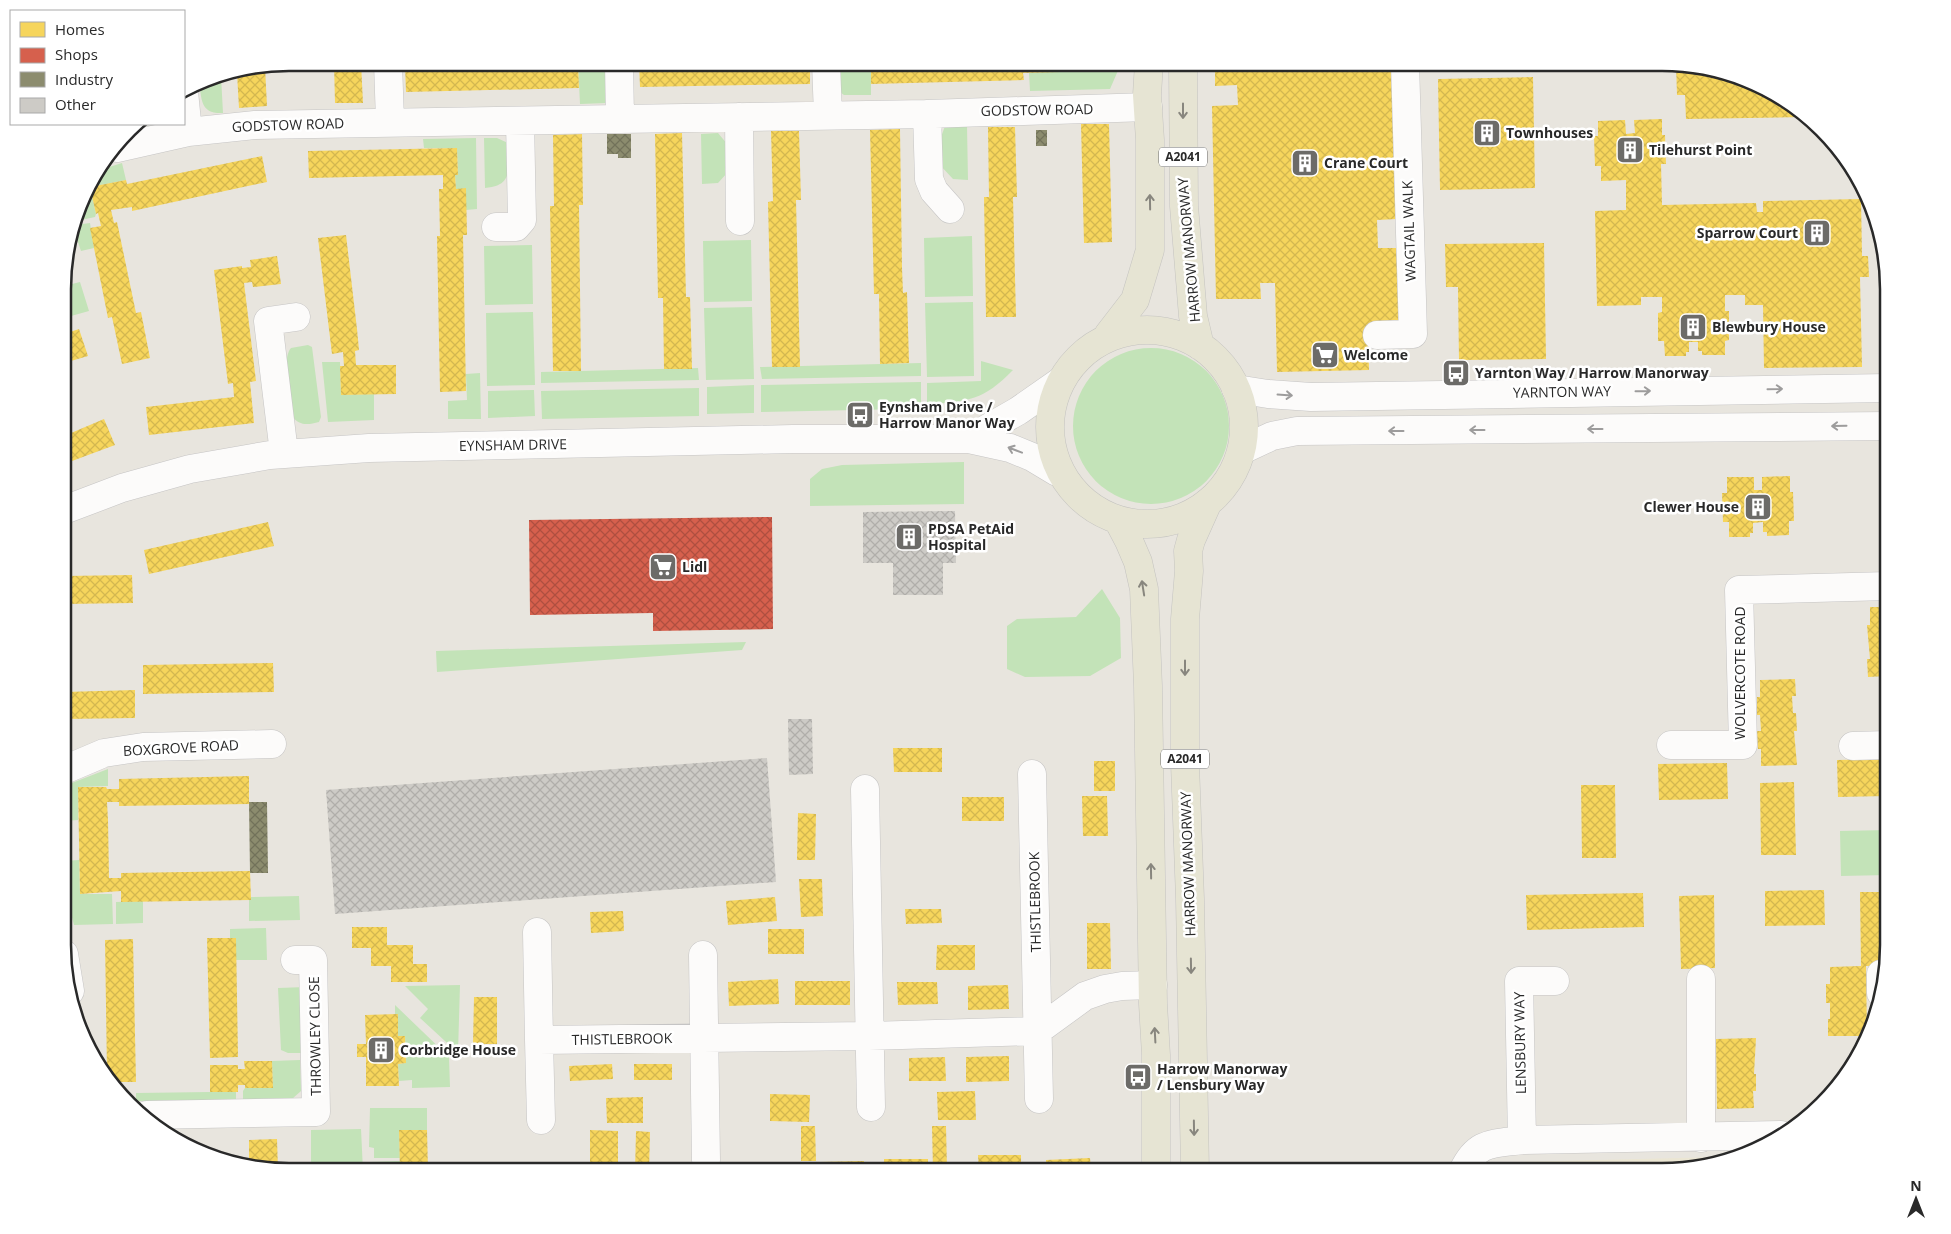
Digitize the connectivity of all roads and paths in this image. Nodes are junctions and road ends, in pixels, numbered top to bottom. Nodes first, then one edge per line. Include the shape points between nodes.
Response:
1 (388, 71) edge
2 (619, 71) edge
3 (826, 71) edge
4 (1149, 71) edge
5 (1183, 71) edge
6 (1405, 71) edge
7 (185, 102) edge
8 (1148, 107) junction
9 (927, 114) junction
10 (828, 115) junction
11 (739, 117) junction
12 (620, 119) junction
13 (390, 121) junction
14 (520, 121) junction
15 (188, 132) junction
16 (125, 146) edge
17 (950, 209) dead end
18 (740, 221) dead end
19 (496, 228) dead end
20 (296, 318) dead end
21 (1108, 335) junction
22 (1377, 335) dead end
23 (1200, 346) junction
24 (1061, 381) junction
25 (1236, 388) junction
26 (1880, 388) edge
27 (1880, 426) edge
28 (969, 439) junction
29 (1242, 450) junction
30 (284, 453) junction
31 (1058, 472) junction
32 (1208, 502) junction
33 (71, 507) edge
34 (1118, 520) junction
35 (1880, 586) edge
36 (272, 744) dead end
37 (1671, 745) dead end
38 (1880, 745) edge
39 (1853, 746) dead end
40 (71, 767) edge
41 (1032, 774) dead end
42 (865, 789) dead end
43 (537, 932) dead end
44 (703, 955) dead end
45 (295, 960) dead end
46 (1701, 979) dead end
47 (1556, 980) dead end
48 (1153, 985) junction
49 (1038, 1031) junction
50 (869, 1036) junction
51 (705, 1038) junction
52 (538, 1040) junction
53 (1039, 1099) dead end
54 (871, 1107) dead end
55 (153, 1115) edge
56 (541, 1120) dead end
57 (1768, 1135) edge
58 (1701, 1138) junction
59 (1522, 1140) junction
60 (706, 1160) dead end
61 (1156, 1163) edge
62 (1194, 1163) edge
63 (1467, 1163) edge

1 - 13 street
2 - 12 street
3 - 10 street
4 - 8 main road, A2041
5 -> 23 main road, HARROW MANORWAY / A2041 via 1184,206 1193,316
6 - 22 street, WAGTAIL WALK via 1412,334
7 - 15 street
8 - 9 street, GODSTOW ROAD
21 -> 8 main road, A2041 via 1135,300 1150,250
9 - 10 street, GODSTOW ROAD
9 - 17 street via 929,179 934,191
10 - 11 street, GODSTOW ROAD
11 - 12 street, GODSTOW ROAD
11 - 18 street
12 - 14 street, GODSTOW ROAD
13 - 14 street, GODSTOW ROAD
13 - 15 street, GODSTOW ROAD via 255,125
14 - 19 street via 522,220 516,227
15 - 16 street, GODSTOW ROAD
20 - 30 street via 268,321
21 - 23 main road, A2041 via 1127,330 1160,330
21 - 24 main road, A2041 via 1089,347
23 - 25 main road, A2041 via 1229,375
24 - 28 street, EYNSHAM DRIVE
24 - 31 main road, A2041 via 1054,401 1051,433
25 -> 26 street, YARNTON WAY via 1311,397
25 - 29 main road, A2041 via 1244,432
27 -> 29 street via 1297,431 1272,436
28 - 30 street, EYNSHAM DRIVE via 379,447
31 -> 28 street, EYNSHAM DRIVE via 1010,448
29 - 32 main road, A2041 via 1234,473
30 - 33 street, EYNSHAM DRIVE via 170,474
31 - 34 main road, A2041 via 1082,499
32 - 34 main road, A2041 via 1186,515 1163,522
32 -> 62 main road, HARROW MANORWAY / A2041 via 1188,551 1186,619 1184,764 1190,899
48 -> 34 main road, A2041 via 1144,589 1138,562
35 - 37 street, WOLVERCOTE ROAD via 1739,590 1743,745
36 - 40 street, BOXGROVE ROAD via 134,748 104,753
38 - 39 street
41 - 49 street, THISTLEBROOK
42 - 50 street
43 - 52 street
44 - 51 street
45 - 55 street, THROWLEY CLOSE via 313,960 316,1112
46 - 58 street
47 - 59 street, LENSBURY WAY via 1519,981
48 - 49 street via 1122,986 1085,996
61 -> 48 main road, A2041
49 - 50 street, THISTLEBROOK
49 - 53 street, THISTLEBROOK
50 - 51 street, THISTLEBROOK
50 - 54 street
51 - 52 street, THISTLEBROOK
51 - 60 street
52 - 56 street
57 - 58 street
58 - 59 street
59 - 63 street via 1484,1145

